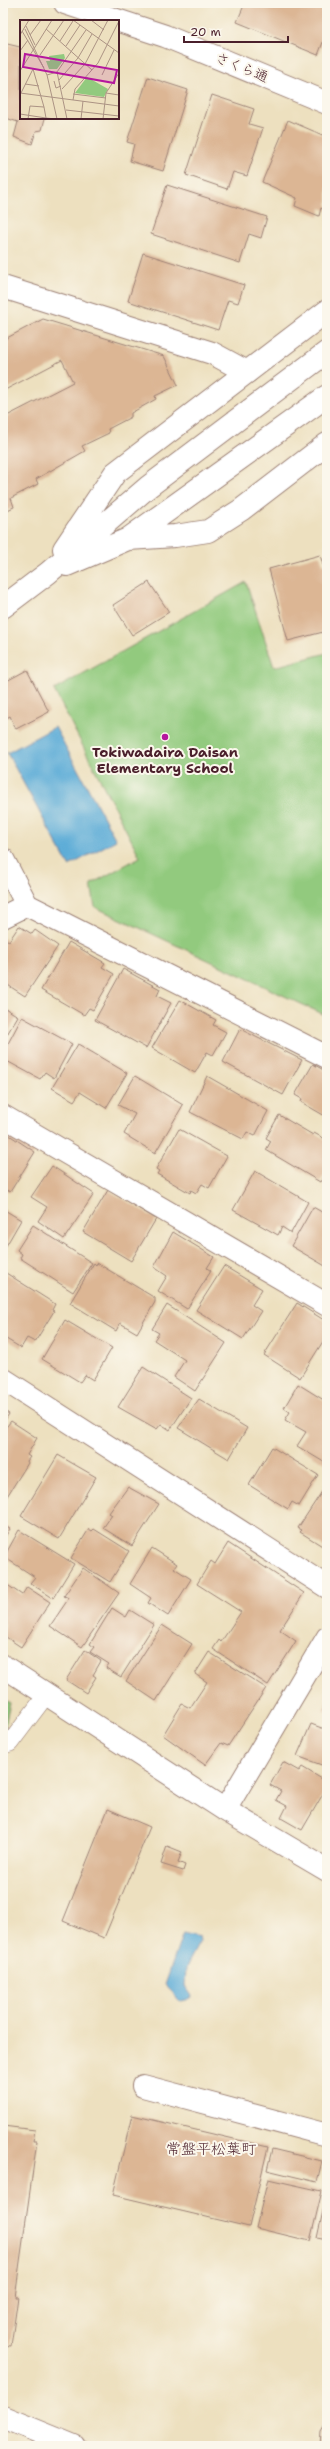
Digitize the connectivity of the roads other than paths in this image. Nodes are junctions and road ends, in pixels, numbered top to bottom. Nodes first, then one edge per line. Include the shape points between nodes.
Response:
1 (65, 3) edge
2 (117, 20) edge
3 (119, 21) edge
4 (327, 103) edge
5 (3, 287) edge
6 (327, 311) edge
7 (327, 352) edge
8 (247, 372) junction
9 (327, 396) edge
10 (327, 444) edge
11 (128, 539) junction
12 (48, 573) junction
13 (3, 607) edge
14 (3, 859) edge
15 (27, 905) junction
16 (3, 917) edge
17 (327, 1057) edge
18 (3, 1116) edge
19 (327, 1305) edge
20 (3, 1379) edge
21 (327, 1586) edge
22 (327, 1638) edge
23 (3, 1666) edge
24 (47, 1694) junction
25 (3, 1745) edge
26 (225, 1810) junction
27 (327, 1870) edge
28 (143, 2086) dead end
29 (327, 2134) edge
30 (3, 2417) edge
31 (74, 2446) edge

1 - 2 street, さくら通
3 - 4 street, さくら通 via 165,36
5 - 8 street via 212,354
6 - 8 street
7 - 12 street via 148,487
8 - 12 street via 115,473
9 - 11 street
10 - 11 street via 208,531
11 - 12 street
12 - 13 street
14 - 15 street
15 - 16 street
15 - 17 street
18 - 19 street
20 - 21 street
22 - 26 street
23 - 24 street
24 - 25 lane via 10,1743
24 - 26 street
26 - 27 street
28 - 29 street
30 - 31 street

